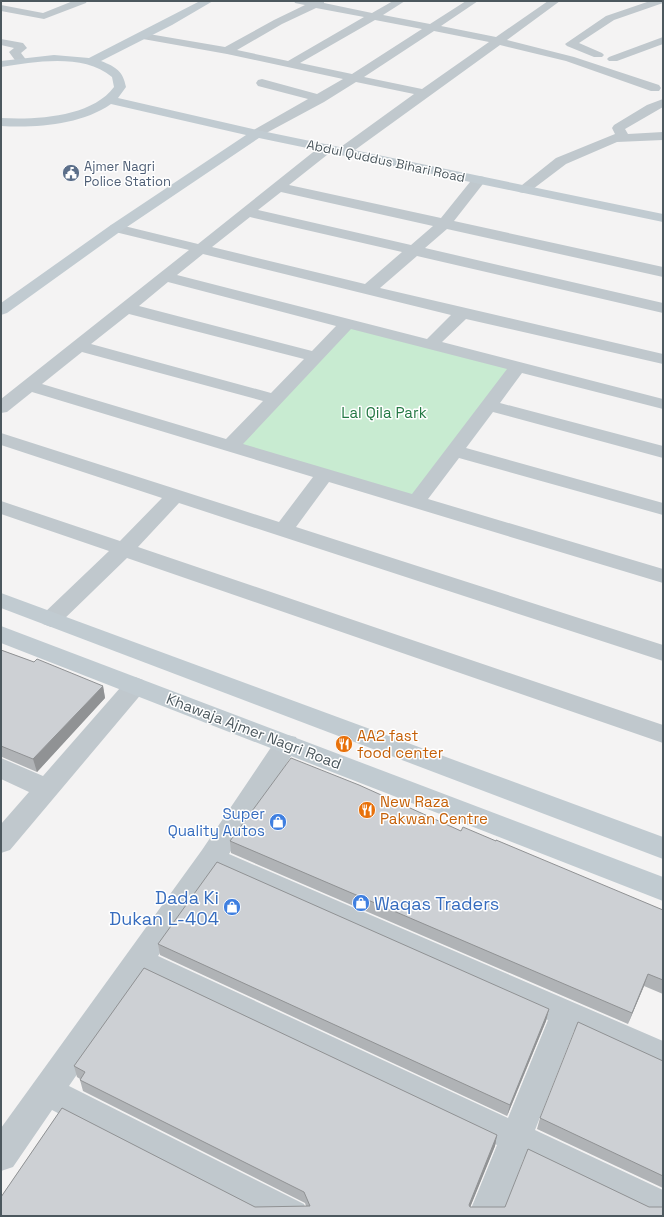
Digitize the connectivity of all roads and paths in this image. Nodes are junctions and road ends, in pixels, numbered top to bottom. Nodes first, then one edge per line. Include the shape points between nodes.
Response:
1 (82, 1) edge
2 (208, 1) edge
3 (299, 1) edge
4 (400, 1) edge
5 (473, 1) edge
6 (554, 1) edge
7 (660, 1) edge
8 (318, 2) edge
9 (627, 3) dead end
10 (26, 4) dead end
11 (641, 8) junction
12 (6, 9) edge
13 (374, 17) junction
14 (432, 28) junction
15 (143, 36) junction
16 (498, 40) junction
17 (663, 40) edge
18 (1, 42) edge
19 (227, 51) junction
20 (613, 59) junction
21 (21, 60) junction
22 (91, 62) junction
23 (1, 64) edge
24 (290, 64) junction
25 (627, 64) dead end
26 (354, 78) junction
27 (262, 83) dead end
28 (655, 88) dead end
29 (424, 93) junction
30 (320, 99) junction
31 (110, 100) junction
32 (661, 105) edge
33 (1, 122) edge
34 (28, 122) junction
35 (1, 132) edge
36 (257, 134) junction
37 (663, 136) edge
38 (624, 138) junction
39 (327, 148) junction
40 (343, 152) junction
41 (479, 180) junction
42 (279, 187) junction
43 (524, 189) junction
44 (248, 212) junction
45 (663, 218) edge
46 (444, 224) junction
47 (116, 228) junction
48 (201, 249) junction
49 (413, 250) junction
50 (663, 272) edge
51 (166, 277) junction
52 (368, 290) junction
53 (127, 308) junction
54 (663, 308) edge
55 (1, 310) edge
56 (462, 313) junction
57 (348, 323) junction
58 (431, 344) junction
59 (79, 346) junction
60 (315, 357) junction
61 (663, 359) edge
62 (518, 366) junction
63 (29, 386) junction
64 (275, 399) junction
65 (489, 404) junction
66 (663, 404) edge
67 (1, 408) edge
68 (1, 438) edge
69 (230, 446) junction
70 (454, 451) junction
71 (663, 452) edge
72 (325, 474) junction
73 (176, 495) junction
74 (416, 502) junction
75 (1, 507) edge
76 (663, 509) edge
77 (284, 530) junction
78 (124, 549) junction
79 (663, 576) edge
80 (1, 600) edge
81 (51, 619) junction
82 (1, 634) edge
83 (663, 653) edge
84 (135, 686) junction
85 (663, 734) edge
86 (287, 744) junction
87 (1, 768) edge
88 (47, 789) junction
89 (1, 842) edge
90 (663, 848) edge
91 (210, 858) junction
92 (663, 889) edge
93 (138, 960) junction
94 (566, 1013) junction
95 (663, 1056) edge
96 (46, 1091) junction
97 (517, 1138) junction
98 (1, 1155) edge
99 (663, 1207) edge
100 (292, 1216) edge
101 (484, 1216) edge

1 - 12 street via 44,16
2 - 15 street
3 - 8 street
4 - 13 street
5 - 14 street
6 - 16 street
7 - 11 street
8 - 13 street
8 - 19 street
9 - 11 street
10 - 12 street
11 - 20 street via 610,18 571,44
13 - 14 street
13 - 24 street
14 - 16 street
14 - 26 street
15 - 19 street
15 - 22 street
16 - 28 street via 570,59
16 - 29 street
17 - 20 street
18 - 21 street via 19,45 21,48 15,52
19 - 24 street
20 - 25 street
21 - 22 street
21 - 23 street
22 - 31 street via 106,67 118,76 120,87
24 - 26 street
26 - 29 street
26 - 30 street
27 - 30 street
29 - 40 street
30 - 36 street
31 - 34 street via 90,110 62,118
31 - 36 street, Abdul Quddus Bihari Road
32 - 38 street via 618,128
33 - 34 street
34 - 35 street
36 - 39 street, Abdul Quddus Bihari Road
36 - 47 street
37 - 38 street
38 - 43 street via 614,138 561,161
39 - 40 street, Abdul Quddus Bihari Road
39 - 42 street
40 - 41 street, Abdul Quddus Bihari Road
41 - 43 street, Abdul Quddus Bihari Road
41 - 46 street
42 - 44 street
42 - 46 street
43 - 45 street, Abdul Quddus Bihari Road
44 - 48 street
44 - 49 street
46 - 49 street
46 - 50 street
47 - 48 street
47 - 55 street
48 - 51 street
48 - 52 street
49 - 52 street
49 - 54 street
51 - 53 street
51 - 57 street
52 - 56 street
53 - 59 street
53 - 60 street
56 - 58 street
56 - 61 street
57 - 58 street
57 - 60 street
58 - 62 street
59 - 63 street
59 - 64 street
60 - 64 street
62 - 65 street
62 - 66 street
63 - 67 street
63 - 69 street
64 - 69 street
65 - 70 street
65 - 71 street
68 - 73 street
69 - 72 street
70 - 74 street
70 - 76 street
72 - 74 street
72 - 77 street
73 - 77 street
73 - 78 street
74 - 79 street
75 - 78 street
77 - 83 street
78 - 81 street
78 - 85 street
80 - 81 street
81 - 90 street
82 - 84 street, Khawaja Ajmer Nagri Road
84 - 86 street, Khawaja Ajmer Nagri Road
84 - 88 street
86 - 91 street
86 - 92 street, Khawaja Ajmer Nagri Road
87 - 88 street
88 - 89 street
91 - 93 street
91 - 94 street
93 - 96 street
93 - 97 street
94 - 95 street
94 - 97 street
96 - 98 street
96 - 100 street
97 - 99 street
97 - 101 street

